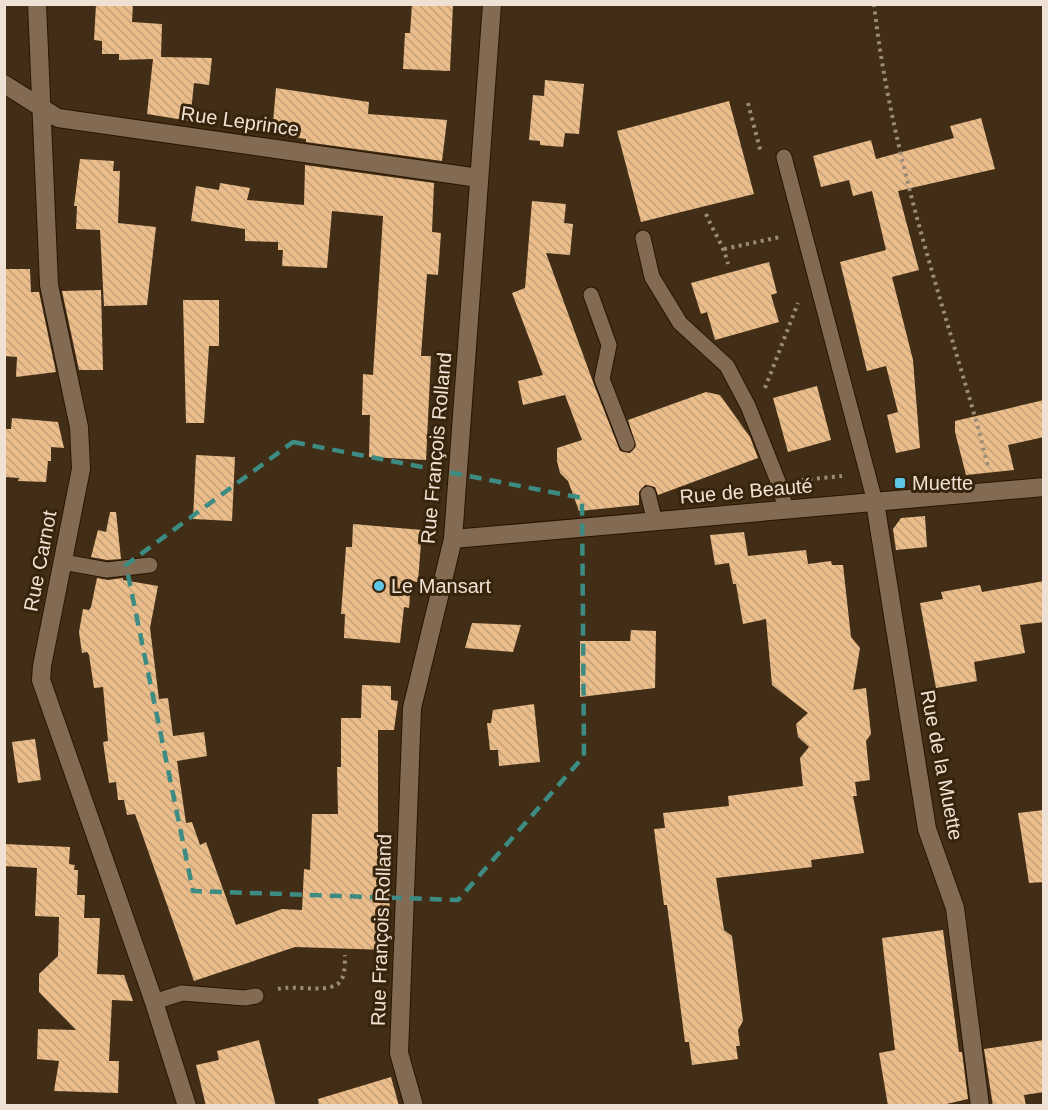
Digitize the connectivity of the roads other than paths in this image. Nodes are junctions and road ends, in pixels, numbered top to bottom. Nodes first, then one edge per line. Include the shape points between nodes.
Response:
1 (37, 4) edge
2 (492, 4) edge
3 (4, 84) edge
4 (41, 109) junction
5 (784, 157) dead end
6 (479, 178) junction
7 (643, 238) dead end
8 (591, 295) dead end
9 (627, 444) dead end
10 (1044, 487) edge
11 (648, 494) dead end
12 (874, 502) junction
13 (792, 510) junction
14 (655, 522) junction
15 (453, 539) junction
16 (63, 562) junction
17 (150, 565) dead end
18 (256, 996) dead end
19 (154, 1002) junction
20 (187, 1106) edge
21 (414, 1106) edge
22 (980, 1106) edge

1 - 4 street, Rue Carnot
2 - 6 street, Rue François Rolland
3 - 4 street, Rue Leprince
4 - 6 street, Rue Leprince via 58,118
4 - 16 street, Rue Carnot via 49,285 81,445 81,469
5 - 12 lane
6 - 15 street, Rue François Rolland
7 - 13 lane via 652,277 680,323 727,366
8 - 9 lane via 609,345 602,379
10 - 12 street, Rue de Beauté
11 - 14 lane
12 - 13 street, Rue de Beauté
12 - 22 street, Rue de la Muette via 927,829 955,908
13 - 14 street, Rue de Beauté
14 - 15 street, Rue de Beauté
15 - 21 street, Rue François Rolland via 412,708 399,1053
16 - 17 lane via 107,570
16 - 19 street, Rue Carnot via 41,680
18 - 19 lane via 183,993
19 - 20 street, Rue Carnot

